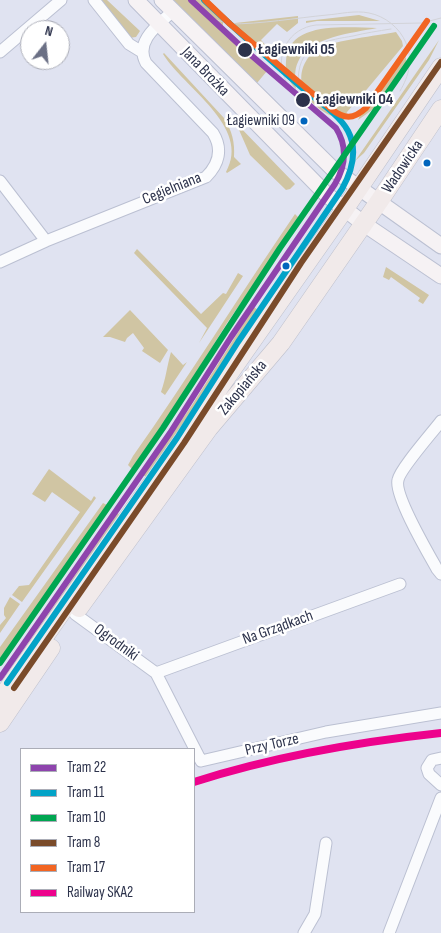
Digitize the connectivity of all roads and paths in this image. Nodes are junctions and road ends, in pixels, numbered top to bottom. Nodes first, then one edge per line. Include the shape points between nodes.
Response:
1 (61, 0) edge
2 (94, 0) edge
3 (136, 0) edge
4 (162, 0) edge
5 (173, 11) junction
6 (160, 24) junction
7 (0, 52) edge
8 (142, 52) junction
9 (441, 67) edge
10 (441, 109) edge
11 (0, 181) edge
12 (359, 189) junction
13 (378, 203) junction
14 (344, 210) junction
15 (364, 224) junction
16 (46, 241) junction
17 (441, 246) edge
18 (0, 262) edge
19 (441, 276) edge
20 (441, 421) edge
21 (441, 574) edge
22 (400, 584) dead end
23 (75, 614) junction
24 (156, 673) junction
25 (0, 700) edge
26 (441, 713) edge
27 (0, 723) edge
28 (441, 758) edge
29 (441, 785) edge
30 (441, 798) edge
31 (326, 843) dead end
32 (304, 933) edge
33 (389, 933) edge

1 - 7 street
2 - 8 street via 129,44
3 - 6 main road, Jana Brożka
4 - 5 main road, Jana Brożka
5 - 6 street
5 - 12 main road, Jana Brożka via 323,160
6 - 8 street via 146,39
6 - 14 main road, Jana Brożka via 308,178
8 - 16 street, Cegielniana via 146,62 214,133 220,150 214,169 206,177
9 - 12 main road, Wadowicka
10 - 13 main road, Wadowicka
11 - 16 street
12 - 13 main road, Jana Brożka
12 - 14 main road, Wadowicka
13 - 15 main road, Wadowicka
13 - 17 main road, Jana Brożka
14 - 15 main road, Jana Brożka
14 - 25 main road, Zakopiańska
15 - 19 main road, Jana Brożka
15 - 23 main road, Zakopiańska via 281,343 209,428
16 - 18 street, Cegielniana
20 - 21 street via 397,484 401,499
22 - 24 street, Na Grządkach
23 - 24 street, Ogrodniki
23 - 27 main road, Zakopiańska
24 - 26 street, Przy Torze via 202,761 326,732
28 - 29 street via 429,762 427,768
30 - 33 street
31 - 32 street via 314,914

